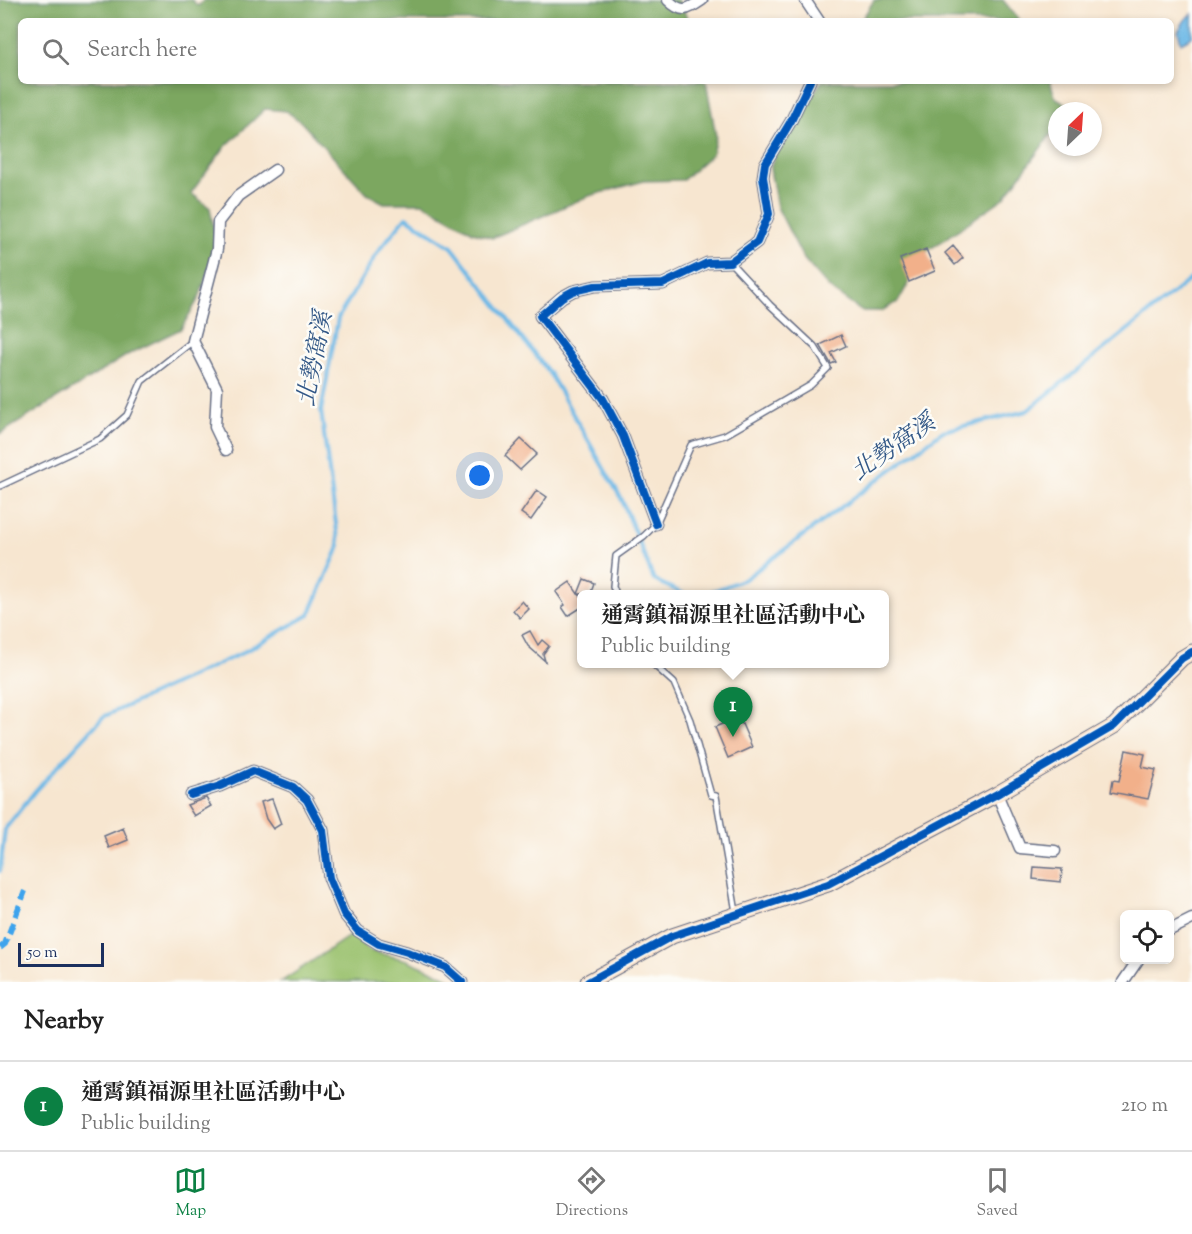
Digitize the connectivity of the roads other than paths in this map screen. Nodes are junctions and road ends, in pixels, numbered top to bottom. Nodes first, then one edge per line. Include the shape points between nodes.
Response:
1 (668, 0) edge
2 (702, 0) edge
3 (806, 0) edge
4 (817, 18) edge
5 (809, 84) edge
6 (275, 170) dead end
7 (730, 262) junction
8 (193, 341) junction
9 (225, 450) dead end
10 (0, 486) edge
11 (656, 524) junction
12 (614, 590) edge
13 (1192, 652) edge
14 (658, 668) edge
15 (997, 794) junction
16 (191, 795) dead end
17 (1055, 851) dead end
18 (736, 914) junction
19 (1192, 919) edge
20 (1174, 928) edge
21 (1135, 964) edge
22 (462, 982) edge
23 (588, 982) edge
24 (1124, 982) edge

1 - 2 street via 684,10
3 - 4 street
5 - 7 street via 765,164 763,177 769,214 757,242
6 - 8 street via 238,196 218,222 217,249
7 - 11 lane via 815,347 828,368 812,385 725,435 691,445
7 - 11 street via 707,263 663,284 595,286 573,291 540,316 603,399 623,436
8 - 9 street via 217,389 215,427
8 - 10 lane via 142,381 127,414 99,439
11 - 12 lane via 616,556
13 - 15 street via 1114,726
14 - 18 lane via 674,683 690,720 711,795 716,796
15 - 17 street via 1020,848
15 - 18 street via 828,884
16 - 22 street via 253,771 293,787 307,800 323,830 329,878 344,914 358,931 379,944 445,967
18 - 23 street via 672,936
19 - 20 street
21 - 24 street

